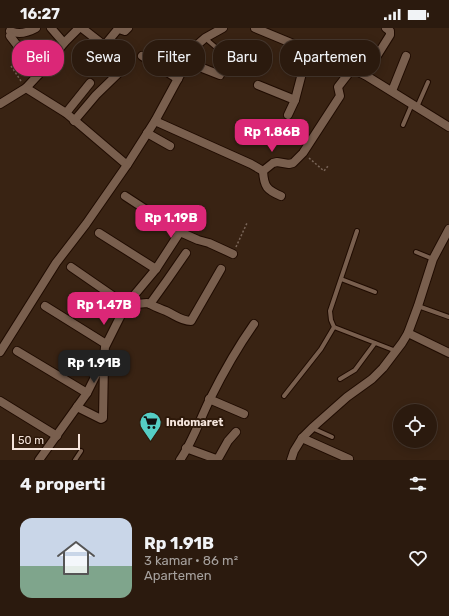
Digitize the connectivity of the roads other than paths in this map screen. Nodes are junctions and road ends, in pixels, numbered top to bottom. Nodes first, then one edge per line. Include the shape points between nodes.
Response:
1 (36, 28) edge
2 (51, 28) edge
3 (81, 28) edge
4 (128, 28) edge
5 (223, 28) edge
6 (255, 28) edge
7 (386, 28) edge
8 (205, 38) junction
9 (14, 40) edge
10 (61, 40) edge
11 (96, 40) edge
12 (109, 40) edge
13 (203, 40) edge
14 (284, 40) edge
15 (64, 43) edge
16 (213, 45) edge
17 (380, 51) edge
18 (142, 56) dead end
19 (406, 56) dead end
20 (37, 76) edge
21 (116, 76) edge
22 (180, 76) edge
23 (301, 76) edge
24 (347, 76) edge
25 (367, 76) edge
26 (178, 79) junction
27 (428, 82) dead end
28 (90, 83) dead end
29 (258, 85) dead end
30 (26, 88) junction
31 (392, 91) junction
32 (295, 100) junction
33 (0, 104) edge
34 (415, 105) junction
35 (66, 113) junction
36 (288, 115) dead end
37 (155, 120) junction
38 (74, 121) junction
39 (403, 125) dead end
40 (448, 125) edge
41 (147, 133) junction
42 (170, 146) dead end
43 (127, 165) junction
44 (263, 171) junction
45 (125, 196) dead end
46 (281, 196) dead end
47 (449, 229) edge
48 (357, 231) dead end
49 (180, 232) junction
50 (100, 233) dead end
51 (416, 252) dead end
52 (186, 253) dead end
53 (232, 254) road end
54 (434, 259) junction
55 (71, 267) dead end
56 (156, 269) junction
57 (221, 269) dead end
58 (341, 280) junction
59 (375, 292) dead end
60 (150, 304) junction
61 (126, 305) junction
62 (45, 306) dead end
63 (418, 306) junction
64 (449, 317) edge
65 (254, 324) dead end
66 (334, 327) junction
67 (408, 333) junction
68 (375, 343) junction
69 (106, 344) junction
70 (0, 352) edge
71 (17, 352) dead end
72 (396, 352) junction
73 (449, 353) edge
74 (104, 359) junction
75 (340, 379) dead end
76 (87, 393) junction
77 (284, 396) dead end
78 (209, 399) junction
79 (0, 401) edge
80 (77, 407) junction
81 (244, 414) dead end
82 (312, 428) junction
83 (236, 432) dead end
84 (57, 436) junction
85 (332, 437) dead end
86 (302, 438) junction
87 (186, 448) junction
88 (80, 450) dead end
89 (348, 459) edge
90 (39, 460) edge
91 (75, 460) edge
92 (180, 460) edge
93 (290, 460) edge

1 - 9 street via 26,33 10,34
2 - 10 street
3 - 11 street
3 - 15 street
4 - 12 street via 125,32 118,29
5 - 8 street
6 - 14 street
7 - 17 street via 390,35
8 - 13 street
8 - 16 lane
18 - 26 street
19 - 31 street
20 - 30 street
21 - 38 street
22 - 26 street
23 - 32 street
24 - 44 street via 338,87 340,96 302,153 293,163 273,163
25 - 31 street
26 - 37 street
27 - 34 lane
28 - 35 street
29 - 32 street
30 - 33 street
30 - 35 street
31 - 34 street
32 - 36 street
34 - 39 lane
34 - 40 street
35 - 38 street
37 - 41 street
37 - 44 street
38 - 43 street
41 - 42 street
41 - 43 street
43 - 70 street via 56,263
44 - 46 street via 264,183 268,189
45 - 49 street
47 - 54 street
48 - 58 lane
49 - 53 street
49 - 56 street
50 - 56 street
51 - 54 lane
52 - 60 street
54 - 63 street
55 - 61 street
56 - 61 street
57 - 60 street via 191,321 180,319
58 - 59 lane
58 - 66 lane via 330,311
60 - 61 street
61 - 69 street
62 - 69 street
63 - 64 lane
63 - 67 street
65 - 78 street via 236,350
66 - 68 lane
66 - 77 lane via 321,349
67 - 72 street
67 - 73 street
68 - 72 lane
68 - 75 lane via 355,370
69 - 74 street
71 - 76 street
72 - 82 street via 372,378
74 - 76 street
74 - 80 street via 103,418
76 - 80 street
78 - 81 street
78 - 87 street
79 - 84 street
80 - 84 street
82 - 85 lane
82 - 86 street
83 - 87 street via 216,459
84 - 90 street
86 - 89 street
86 - 93 street
87 - 92 street
88 - 91 lane

